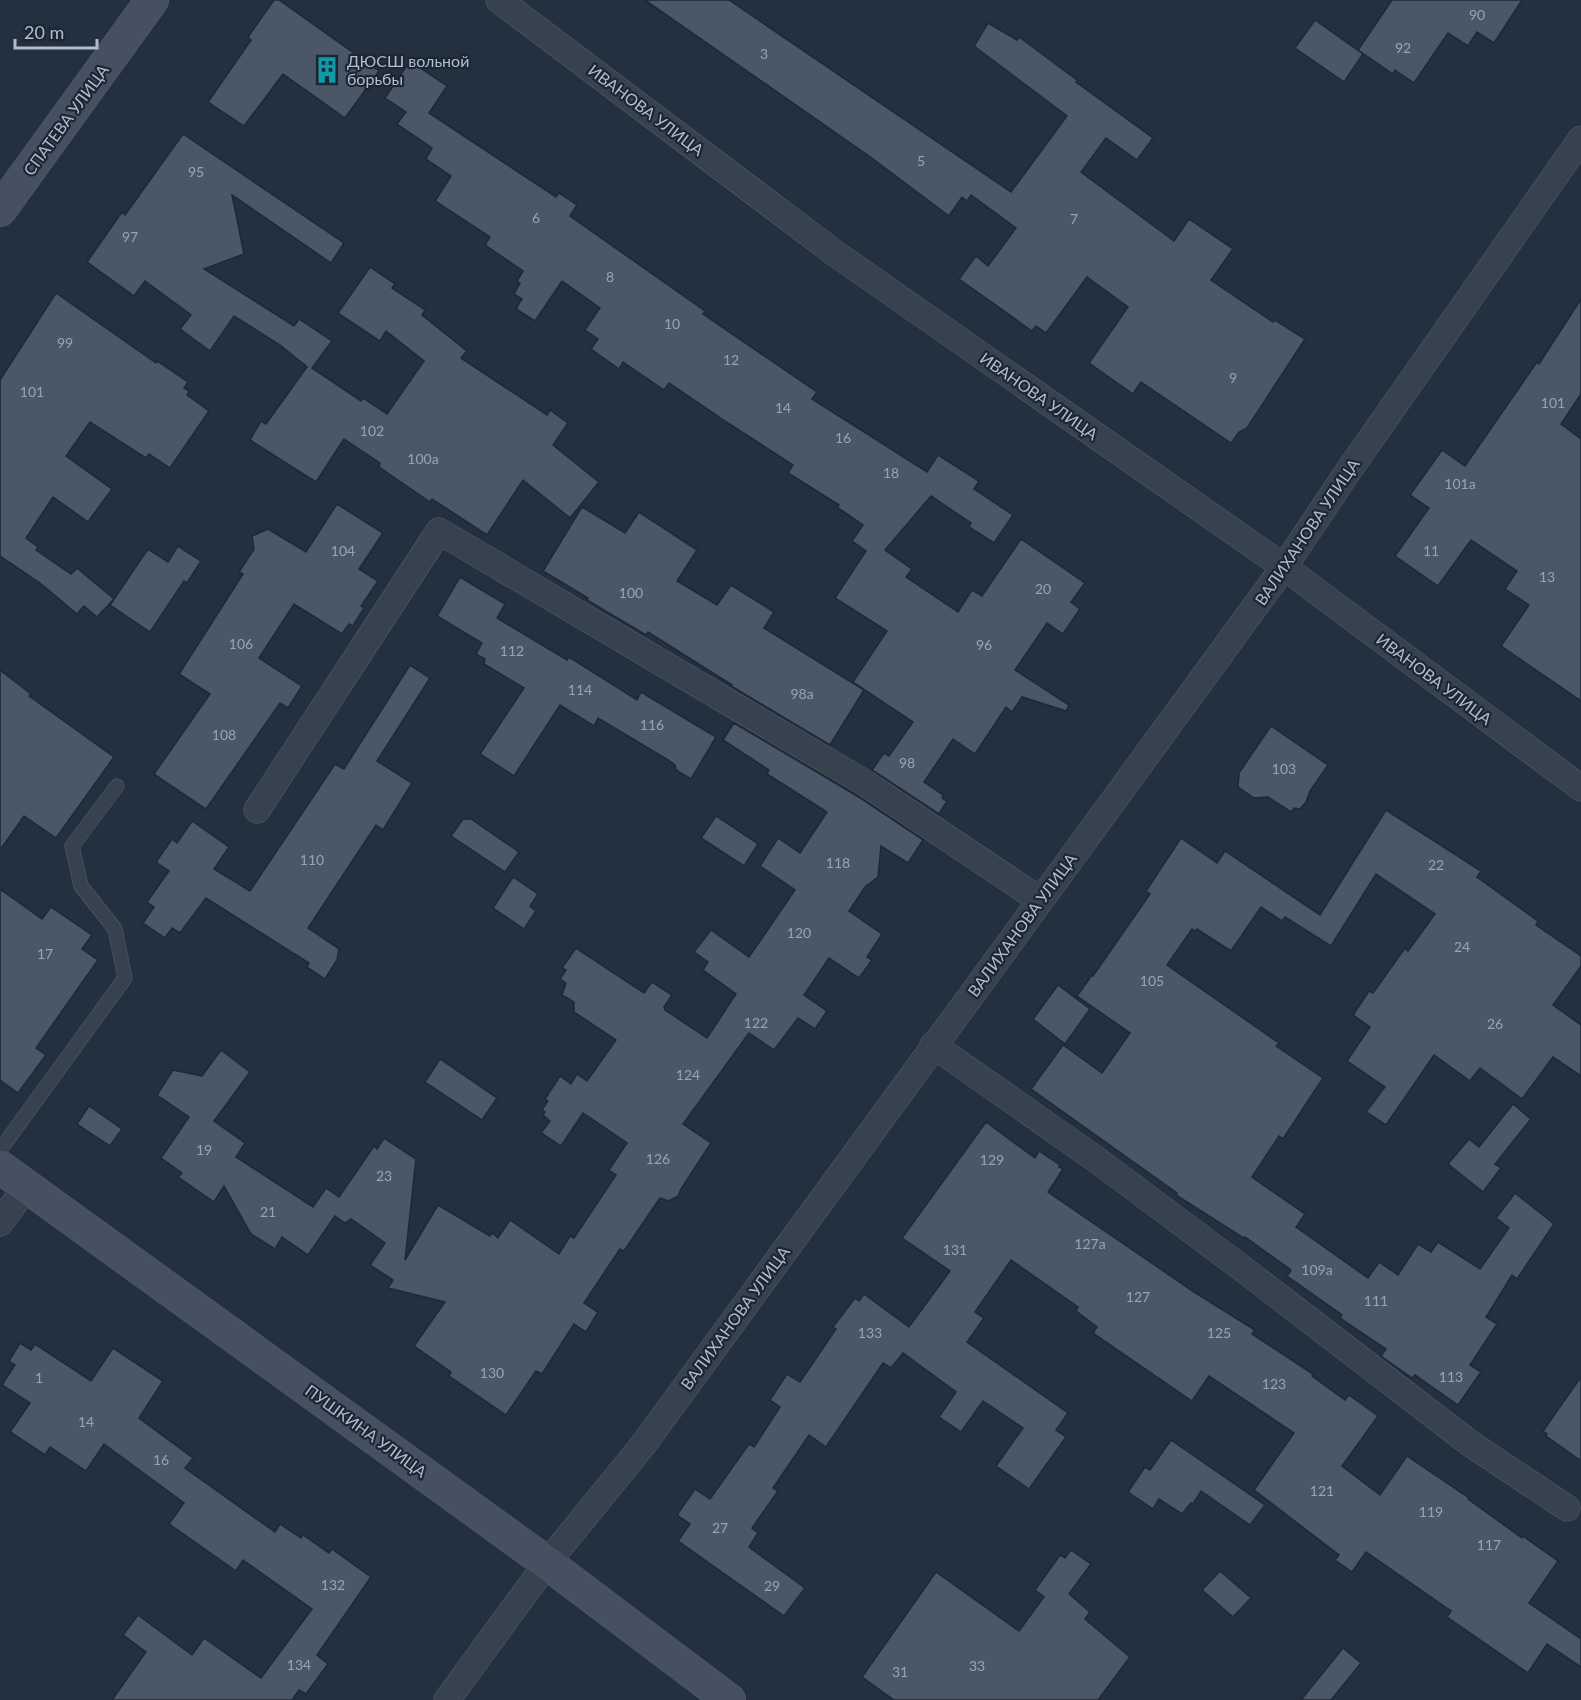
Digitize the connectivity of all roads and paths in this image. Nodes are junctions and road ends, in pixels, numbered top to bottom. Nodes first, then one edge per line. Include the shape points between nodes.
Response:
1 (152, 0) edge
2 (499, 0) edge
3 (1581, 139) edge
4 (0, 210) edge
5 (1284, 567) junction
6 (117, 786) dead end
7 (1581, 788) edge
8 (257, 810) dead end
9 (1040, 900) junction
10 (933, 1045) junction
11 (0, 1150) edge
12 (0, 1167) edge
13 (27, 1186) junction
14 (0, 1223) edge
15 (1567, 1508) dead end
16 (547, 1563) junction
17 (447, 1700) edge
18 (729, 1700) edge

1 - 4 street, СПАТЕВА УЛИЦА
2 - 5 street, ИВАНОВА УЛИЦА via 836,254
3 - 5 street, ВАЛИХАНОВА УЛИЦА
5 - 7 street, ИВАНОВА УЛИЦА
5 - 9 street, ВАЛИХАНОВА УЛИЦА
6 - 11 lane via 72,846 81,886 115,929 125,978
8 - 9 street via 439,531 865,783
9 - 10 street, ВАЛИХАНОВА УЛИЦА
10 - 15 street via 1116,1174 1470,1444
10 - 16 street, ВАЛИХАНОВА УЛИЦА via 643,1445
12 - 13 street, ПУШКИНА УЛИЦА
13 - 14 street
13 - 16 street, ПУШКИНА УЛИЦА
16 - 17 street, ВАЛИХАНОВА УЛИЦА
16 - 18 street, ПУШКИНА УЛИЦА

